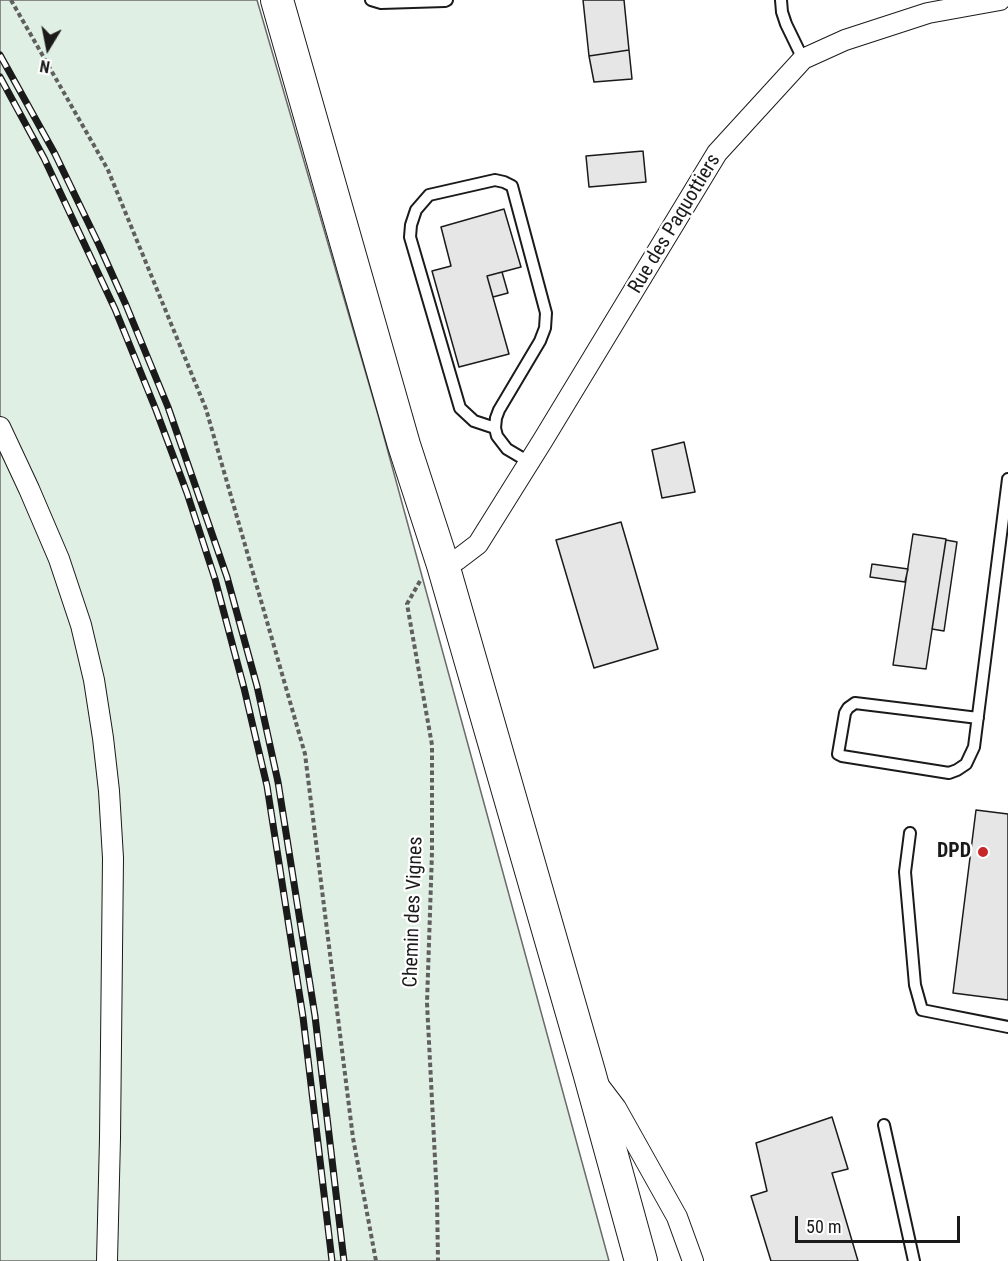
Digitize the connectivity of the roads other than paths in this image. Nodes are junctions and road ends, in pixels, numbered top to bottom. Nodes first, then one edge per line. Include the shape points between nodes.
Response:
1 (277, 0) edge
2 (371, 0) edge
3 (447, 0) edge
4 (781, 0) edge
5 (1000, 0) edge
6 (803, 59) junction
7 (0, 427) edge
8 (495, 428) junction
9 (529, 462) junction
10 (1008, 479) edge
11 (432, 572) junction
12 (978, 718) junction
13 (910, 833) dead end
14 (1008, 1027) edge
15 (589, 1072) junction
16 (884, 1125) dead end
17 (107, 1261) edge
18 (641, 1261) edge
19 (693, 1261) edge
20 (914, 1261) edge

1 - 11 main road via 404,445
2 - 3 lane
4 - 6 lane via 786,24
5 - 6 street, Rue des Paquottiers via 928,13 845,40
6 - 9 street, Rue des Paquottiers via 717,153
7 - 17 street via 59,559 81,626 103,738 113,858
8 - 8 lane via 499,410 540,341 546,313 512,186 495,180 429,195 416,210 410,237 460,408 474,421
8 - 9 lane via 507,449
9 - 11 street, Rue des Paquottiers via 478,544
10 - 12 lane
11 - 15 main road
12 - 12 lane via 974,747 966,764 949,773 838,754 845,713 855,704
13 - 14 lane via 905,872 915,985 922,1010
15 - 18 main road
15 - 19 street via 616,1108 677,1217
16 - 20 lane

